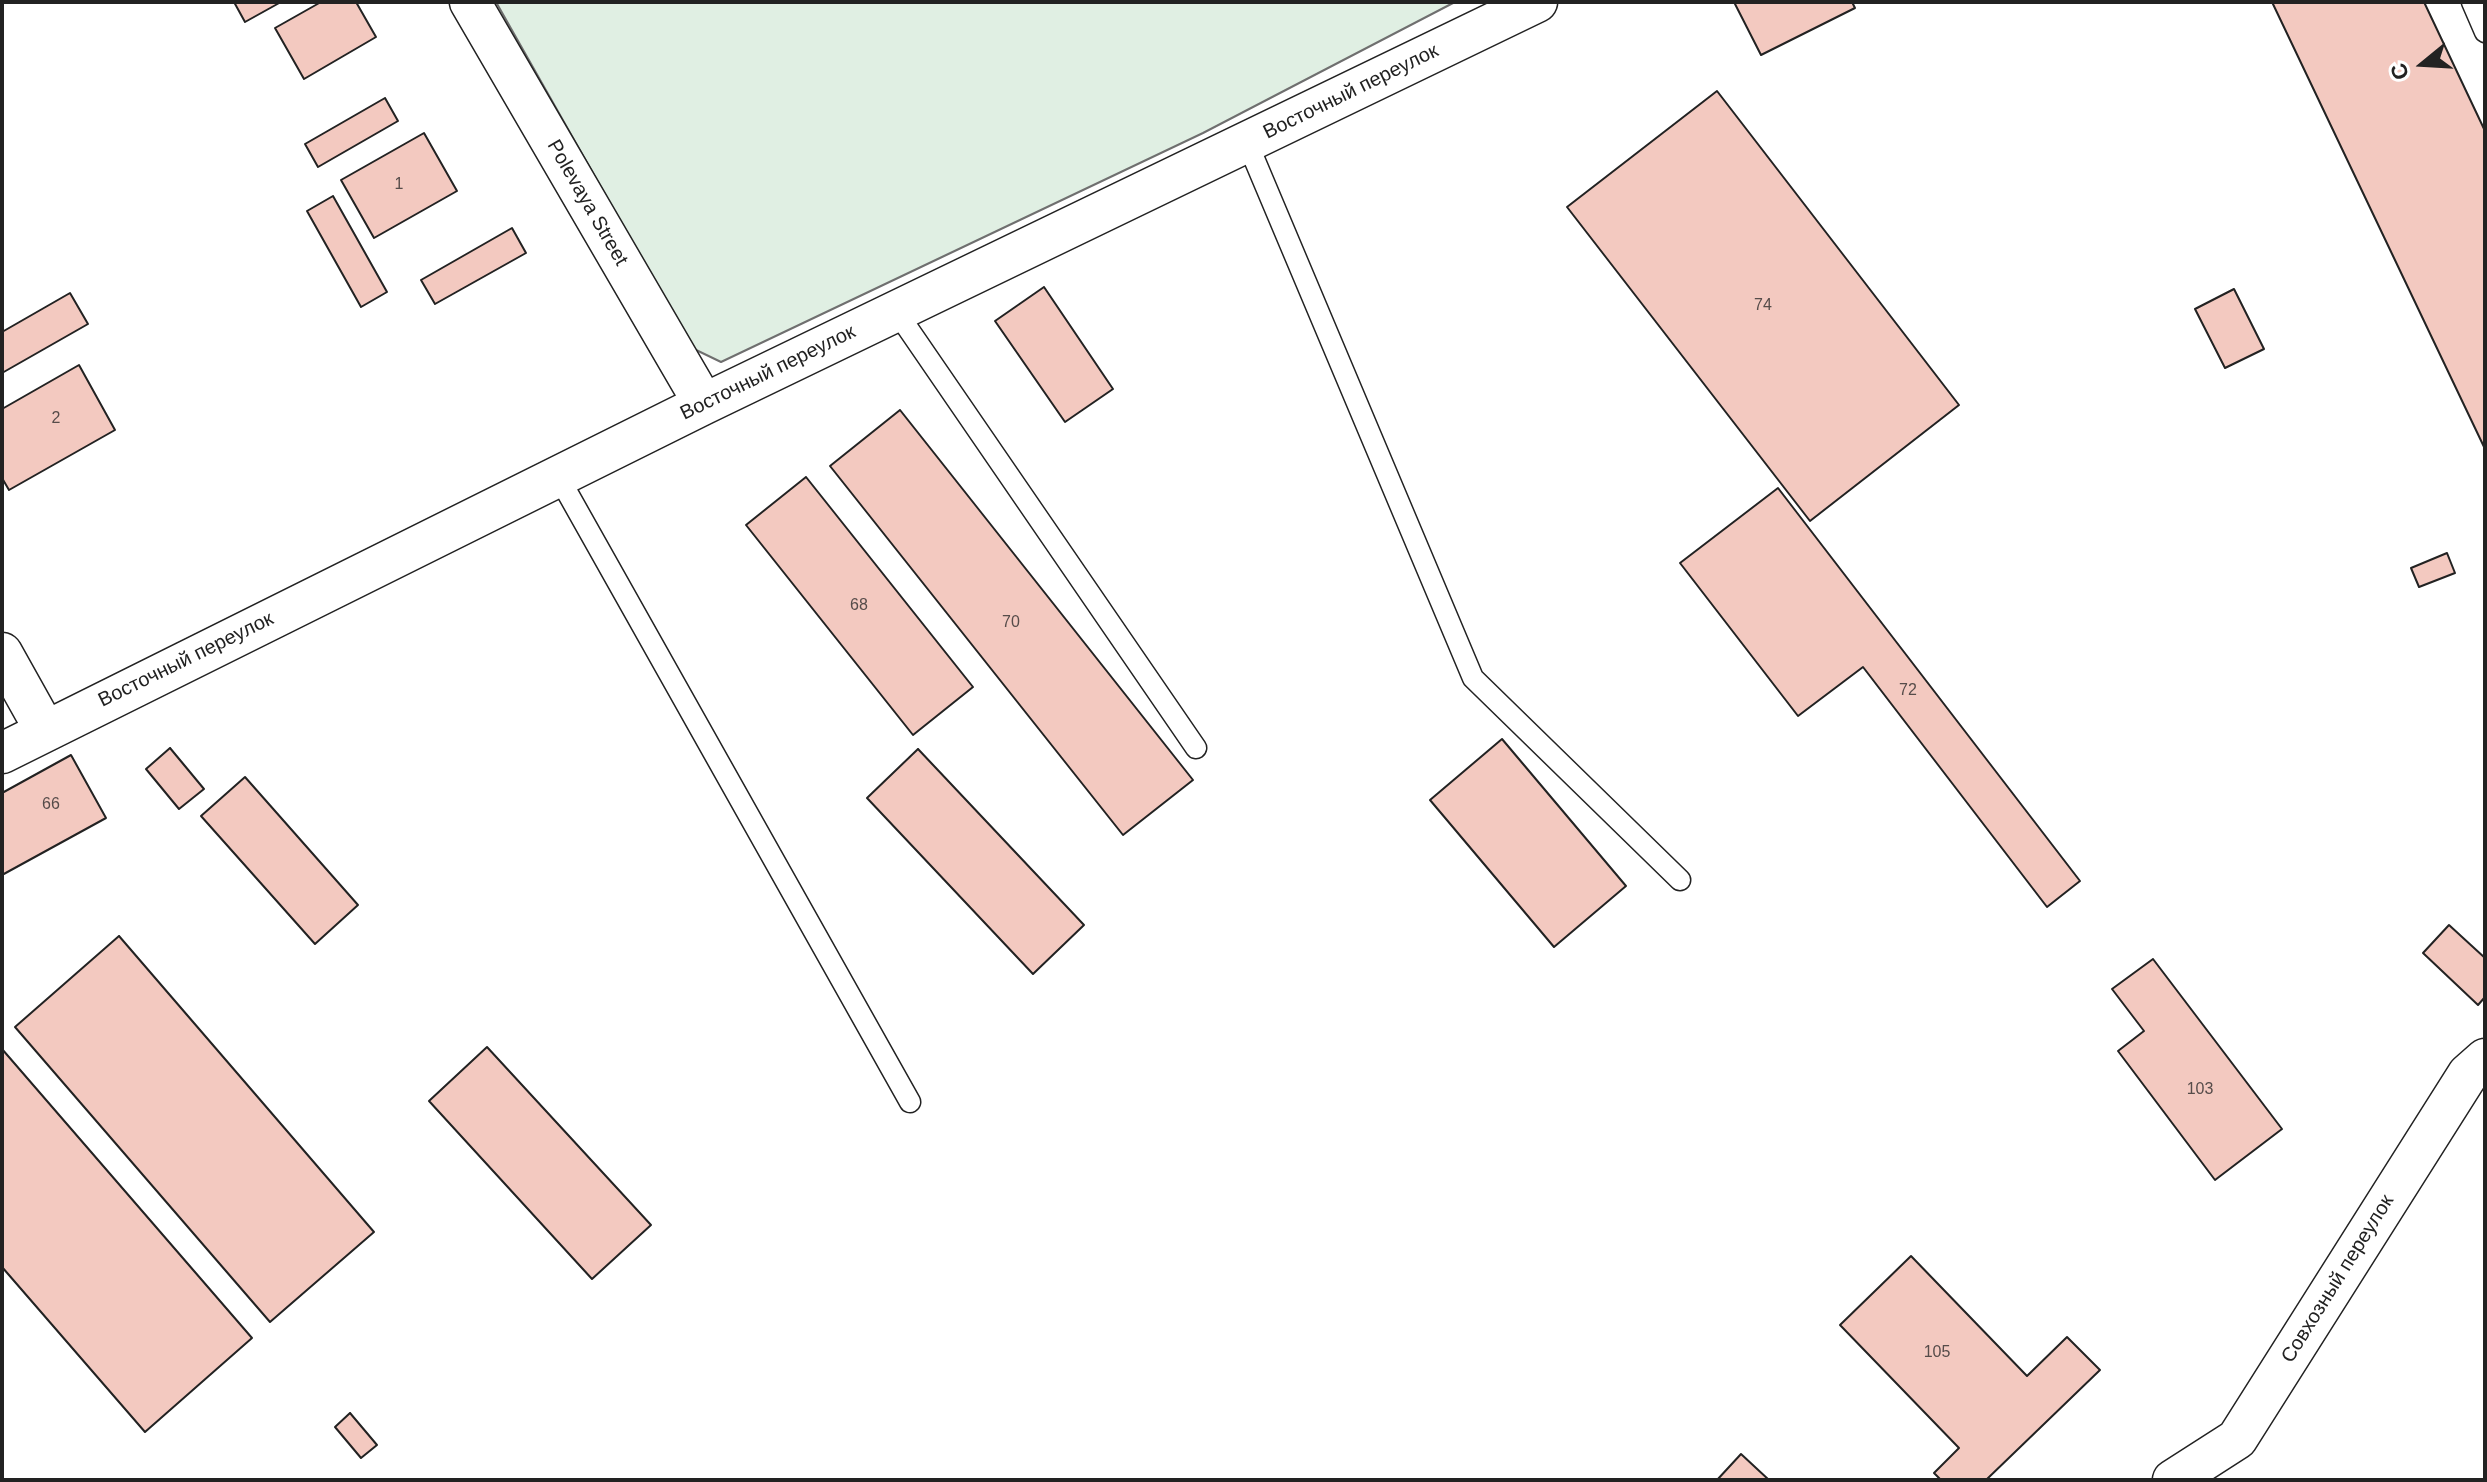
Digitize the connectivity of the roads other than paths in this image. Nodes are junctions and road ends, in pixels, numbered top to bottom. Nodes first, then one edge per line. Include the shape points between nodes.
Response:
1 (470, 2) edge
2 (1537, 2) edge
3 (2472, 2) edge
4 (2485, 32) edge
5 (1247, 142) junction
6 (896, 311) junction
7 (704, 404) junction
8 (558, 476) junction
9 (2, 653) edge
10 (45, 730) junction
11 (1196, 748) dead end
12 (2, 753) edge
13 (1680, 880) dead end
14 (2485, 1059) edge
15 (910, 1102) dead end
16 (2173, 1480) edge

1 - 7 street, Polevaya Street
2 - 5 street, Восточный переулок
3 - 4 lane
5 - 6 street, Восточный переулок
5 - 13 lane via 1473,678
6 - 7 street, Восточный переулок
6 - 11 lane
7 - 8 street, Восточный переулок
8 - 10 street, Восточный переулок
8 - 15 lane
9 - 10 street
10 - 12 street, Восточный переулок
14 - 16 street, Совхозный переулок via 2468,1074 2237,1439

